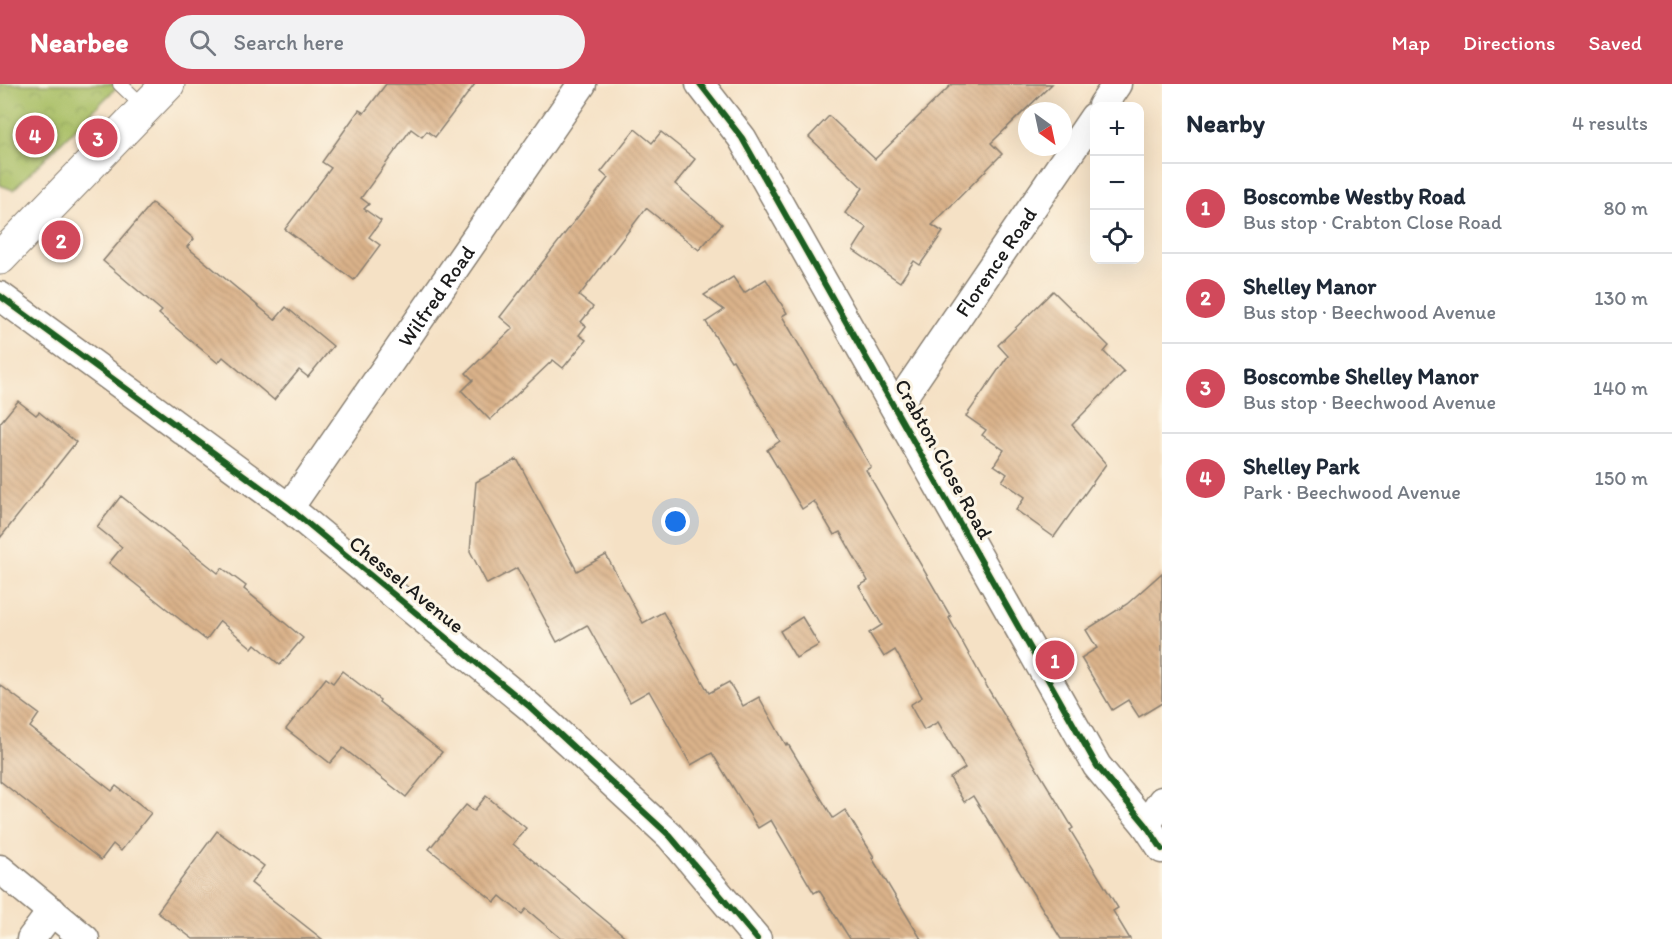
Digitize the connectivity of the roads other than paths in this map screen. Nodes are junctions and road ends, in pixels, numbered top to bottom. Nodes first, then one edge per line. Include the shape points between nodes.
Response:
1 (120, 84) edge
2 (168, 84) edge
3 (582, 84) edge
4 (700, 84) edge
5 (1117, 84) edge
6 (1104, 102) edge
7 (145, 108) junction
8 (1090, 124) edge
9 (0, 258) edge
10 (0, 296) edge
11 (896, 408) junction
12 (289, 508) junction
13 (1162, 801) edge
14 (1146, 825) junction
15 (1162, 849) edge
16 (0, 869) edge
17 (52, 910) junction
18 (31, 939) edge
19 (85, 939) edge
20 (757, 939) edge

1 - 7 lane
2 - 7 street
3 - 12 street, Wilfred Road
4 - 11 street, Crabton Close Road via 742,138
5 - 6 street
7 - 9 street
8 - 11 street, Florence Road
10 - 12 street, Chessel Avenue
11 - 14 street, Crabton Close Road via 1097,766
12 - 20 street, Chessel Avenue via 530,706 670,836
13 - 14 street
14 - 15 street, Crabton Close Road
16 - 17 street
17 - 18 street
17 - 19 street

